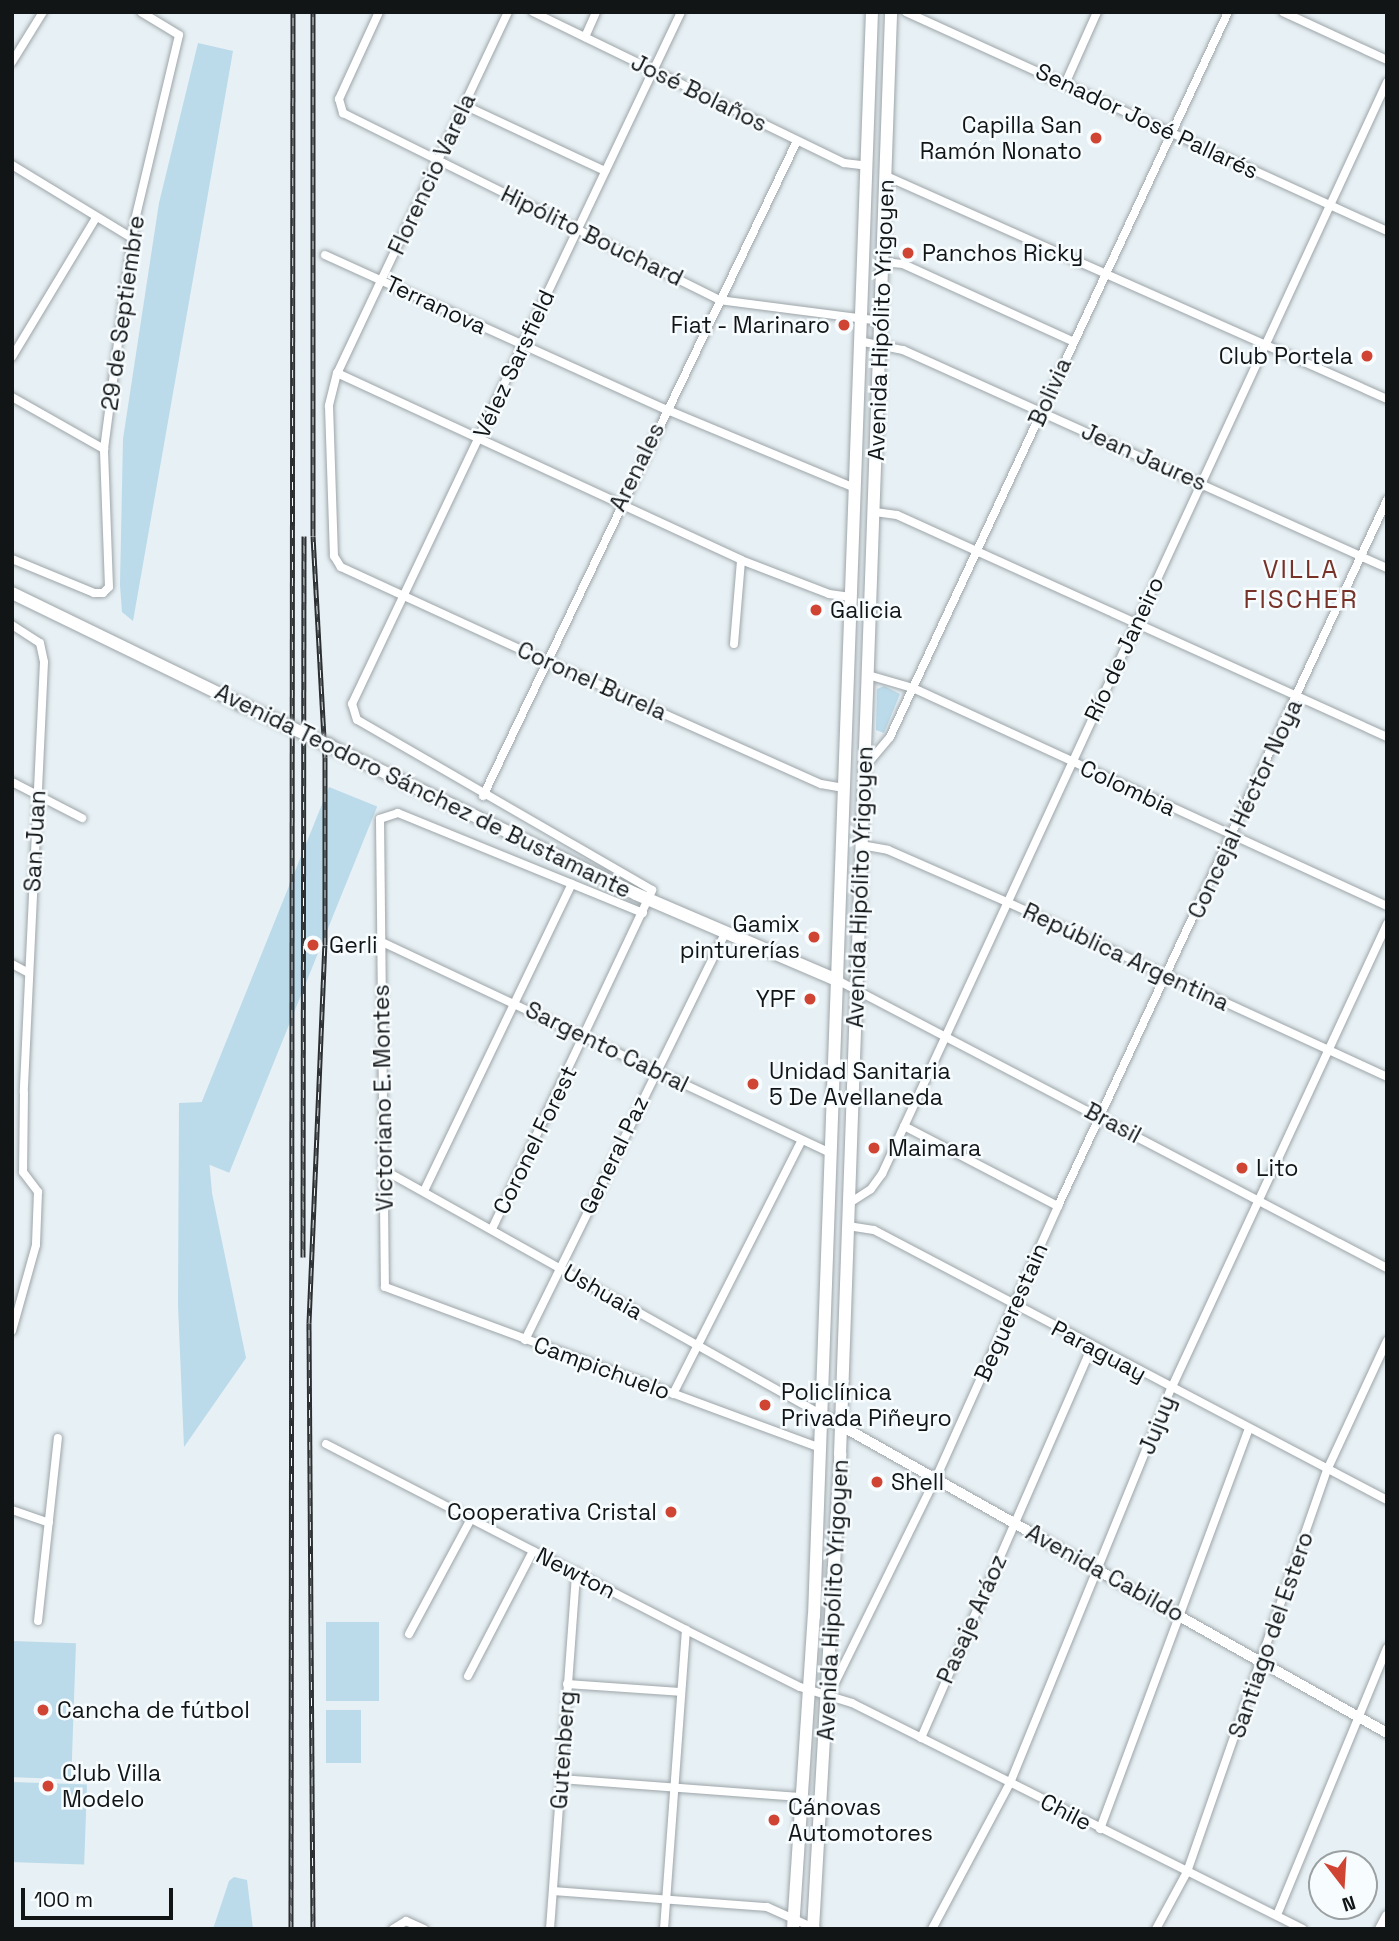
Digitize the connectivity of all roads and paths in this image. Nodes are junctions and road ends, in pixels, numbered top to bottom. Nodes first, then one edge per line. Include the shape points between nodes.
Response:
1 (43, 12) edge
2 (141, 12) edge
3 (379, 12) edge
4 (508, 12) edge
5 (533, 12) edge
6 (596, 12) edge
7 (681, 12) edge
8 (872, 12) edge
9 (891, 12) edge
10 (906, 12) edge
11 (1097, 12) edge
12 (1228, 12) edge
13 (1283, 12) edge
14 (584, 37) junction
15 (1387, 60) edge
16 (12, 62) edge
17 (653, 69) junction
18 (1387, 82) edge
19 (1065, 84) junction
20 (464, 105) junction
21 (1171, 131) junction
22 (797, 141) junction
23 (437, 160) junction
24 (12, 164) edge
25 (867, 166) junction
26 (605, 171) junction
27 (886, 176) junction
28 (1330, 205) junction
29 (96, 218) junction
30 (579, 229) junction
31 (1387, 231) edge
32 (132, 238) junction
33 (326, 255) dead end
34 (883, 262) junction
35 (1107, 272) junction
36 (382, 279) junction
37 (719, 300) junction
38 (860, 318) junction
39 (881, 321) junction
40 (859, 341) junction
41 (1072, 341) junction
42 (1266, 343) junction
43 (881, 344) junction
44 (523, 345) junction
45 (12, 357) edge
46 (337, 373) junction
47 (12, 397) edge
48 (1387, 399) edge
49 (665, 409) junction
50 (1041, 412) junction
51 (479, 439) junction
52 (104, 449) junction
53 (1202, 482) junction
54 (855, 488) junction
55 (1387, 500) edge
56 (618, 505) junction
57 (874, 512) junction
58 (978, 551) junction
59 (1360, 556) junction
60 (12, 559) edge
61 (741, 560) junction
62 (341, 567) joint
63 (1387, 568) edge
64 (12, 593) edge
65 (404, 596) junction
66 (851, 597) junction
67 (1136, 623) junction
68 (12, 625) edge
69 (734, 644) dead end
70 (548, 662) junction
71 (868, 675) junction
72 (913, 688) junction
73 (1297, 695) junction
74 (1387, 737) edge
75 (1072, 762) junction
76 (864, 768) junction
77 (12, 782) edge
78 (844, 788) junction
79 (37, 795) junction
80 (483, 796) junction
81 (82, 818) dead end
82 (1233, 836) junction
83 (861, 845) junction
84 (572, 884) junction
85 (650, 898) junction
86 (1007, 902) junction
87 (1387, 906) edge
88 (643, 913) junction
89 (1387, 924) edge
90 (725, 934) junction
91 (382, 942) junction
92 (12, 964) edge
93 (29, 973) junction
94 (1167, 976) junction
95 (837, 980) junction
96 (856, 988) junction
97 (512, 1002) junction
98 (945, 1035) junction
99 (585, 1036) junction
100 (1326, 1050) junction
101 (654, 1070) junction
102 (1387, 1077) edge
103 (12, 1090) edge
104 (24, 1093) junction
105 (1102, 1118) junction
106 (904, 1126) junction
107 (801, 1142) junction
108 (831, 1153) junction
109 (12, 1168) edge
110 (384, 1170) junction
111 (23, 1172) junction
112 (424, 1191) junction
113 (1257, 1199) junction
114 (848, 1204) junction
115 (1058, 1206) junction
116 (848, 1226) junction
117 (492, 1229) junction
118 (559, 1267) junction
119 (1387, 1268) edge
120 (385, 1287) joint
121 (1014, 1306) junction
122 (12, 1331) edge
123 (525, 1340) junction
124 (1387, 1341) edge
125 (696, 1345) junction
126 (1092, 1347) junction
127 (1171, 1389) junction
128 (673, 1394) junction
129 (822, 1415) junction
130 (841, 1426) junction
131 (1248, 1430) junction
132 (58, 1438) dead end
133 (326, 1444) dead end
134 (820, 1448) junction
135 (1328, 1468) junction
136 (936, 1478) junction
137 (1387, 1500) edge
138 (12, 1510) edge
139 (471, 1518) junction
140 (49, 1523) junction
141 (1015, 1523) junction
142 (533, 1551) junction
143 (1098, 1571) junction
144 (576, 1572) junction
145 (1179, 1615) junction
146 (38, 1621) dead end
147 (686, 1630) junction
148 (409, 1634) dead end
149 (1387, 1648) edge
150 (1262, 1664) junction
151 (468, 1676) dead end
152 (567, 1684) junction
153 (809, 1689) junction
154 (680, 1692) junction
155 (829, 1695) junction
156 (1357, 1717) junction
157 (1387, 1733) edge
158 (920, 1738) junction
159 (561, 1779) junction
160 (1010, 1783) junction
161 (673, 1788) junction
162 (802, 1797) junction
163 (1100, 1829) junction
164 (1187, 1872) junction
165 (553, 1891) junction
166 (666, 1901) junction
167 (1277, 1915) junction
168 (1387, 1916) edge
169 (794, 1923) edge
170 (814, 1928) edge
171 (393, 1929) edge
172 (424, 1929) edge
173 (550, 1929) edge
174 (664, 1929) edge
175 (932, 1929) edge
176 (1156, 1929) edge
177 (1303, 1929) edge
178 (1380, 1929) edge

1 - 16 street
2 - 32 street, 29 de Septiembre via 178,35
3 - 23 street, Hipólito Bouchard via 339,107
4 - 20 street, Florencio Varela
5 - 14 street, José Bolaños
6 - 14 street
7 - 17 street, Vélez Sarsfield
8 - 25 main road, Avenida Hipólito Yrigoyen
9 - 27 main road, Avenida Hipólito Yrigoyen
10 - 19 street, Senador José Pallarés
11 - 19 street
12 - 21 street, Bolivia
13 - 15 street
14 - 17 street, José Bolaños
17 - 22 street, José Bolaños
17 - 26 street, Vélez Sarsfield
18 - 28 street, Río de Janeiro
19 - 21 street, Senador José Pallarés
20 - 23 street, Florencio Varela
20 - 26 street
21 - 28 street, Senador José Pallarés
21 - 35 street, Bolivia
22 - 25 street, José Bolaños via 844,163
22 - 37 street, Arenales
23 - 30 street, Hipólito Bouchard
23 - 36 street, Florencio Varela
24 - 29 street
25 - 38 main road, Avenida Hipólito Yrigoyen
26 - 30 street, Vélez Sarsfield
27 - 34 main road, Avenida Hipólito Yrigoyen
27 - 35 street
28 - 31 street, Senador José Pallarés
28 - 42 street, Río de Janeiro
29 - 32 street
29 - 45 street
30 - 37 street, Hipólito Bouchard
30 - 44 street, Vélez Sarsfield
32 - 52 street, 29 de Septiembre
33 - 36 street, Terranova
34 - 39 main road, Avenida Hipólito Yrigoyen
34 - 41 street via 903,264
35 - 41 street, Bolivia
35 - 42 street
36 - 44 street, Terranova
36 - 46 street, Florencio Varela
37 - 38 street, Hipólito Bouchard
37 - 49 street, Arenales
38 - 39 street
38 - 40 main road, Avenida Hipólito Yrigoyen
39 - 43 main road, Avenida Hipólito Yrigoyen
40 - 43 street, Jean Jaures
40 - 54 main road, Avenida Hipólito Yrigoyen
41 - 50 street, Bolivia
42 - 48 street
42 - 53 street, Río de Janeiro
43 - 50 street, Jean Jaures
43 - 57 main road, Avenida Hipólito Yrigoyen
44 - 49 street, Terranova
44 - 51 street, Vélez Sarsfield
46 - 51 street
46 - 62 street, Florencio Varela via 329,406 330,541
47 - 52 street
49 - 54 street, Terranova
49 - 56 street, Arenales
50 - 53 street, Jean Jaures
50 - 58 street, Bolivia
51 - 56 street
51 - 65 street, Vélez Sarsfield
52 - 60 street, 29 de Septiembre via 109,582 103,593
53 - 59 street, Jean Jaures
53 - 67 street, Río de Janeiro
54 - 66 main road, Avenida Hipólito Yrigoyen
55 - 59 street, Concejal Héctor Noya
56 - 61 street
56 - 70 street, Arenales
57 - 58 street via 897,515
57 - 71 main road, Avenida Hipólito Yrigoyen
58 - 67 street
58 - 72 street, Bolivia
59 - 63 street, Jean Jaures
59 - 73 street, Concejal Héctor Noya
61 - 66 street via 828,594
61 - 69 street
62 - 65 street, Coronel Burela
64 - 85 main road, Avenida Teodoro Sánchez de Bustamante, bridge
65 - 70 street, Coronel Burela
65 - 80 street, Vélez Sarsfield via 352,704 354,717
66 - 78 main road, Avenida Hipólito Yrigoyen
67 - 73 street
67 - 75 street, Río de Janeiro
68 - 79 street, San Juan via 35,638 43,649
70 - 78 street, Coronel Burela via 821,784
70 - 80 street, Arenales
71 - 72 street, Colombia
71 - 76 main road, Avenida Hipólito Yrigoyen
72 - 75 street, Colombia
72 - 76 street, Bolivia via 890,737
73 - 74 street
73 - 82 street, Concejal Héctor Noya
75 - 82 street, Colombia
75 - 86 street, Río de Janeiro
76 - 83 main road, Avenida Hipólito Yrigoyen
77 - 79 street
78 - 95 main road, Avenida Hipólito Yrigoyen
79 - 81 street
79 - 93 street, San Juan
80 - 85 street via 649,885
82 - 87 street, Colombia
82 - 94 street, Concejal Héctor Noya
83 - 86 street, República Argentina via 888,850
83 - 96 main road, Avenida Hipólito Yrigoyen
84 - 88 street
84 - 91 street, Victoriano E. Montes via 398,813 384,815 377,826
84 - 97 street
85 - 88 street, Coronel Forest
85 - 90 main road, Avenida Teodoro Sánchez de Bustamante
86 - 94 street, República Argentina
86 - 98 street, Río de Janeiro
88 - 99 street, Coronel Forest
89 - 100 street, Jujuy
90 - 95 main road, Avenida Teodoro Sánchez de Bustamante
90 - 101 street, General Paz
91 - 97 street, Sargento Cabral
91 - 110 street, Victoriano E. Montes
92 - 93 street
93 - 104 street, San Juan
94 - 100 street, República Argentina
94 - 105 street, Concejal Héctor Noya
95 - 96 street, Brasil
95 - 108 main road, Avenida Hipólito Yrigoyen
96 - 98 street, Brasil
96 - 114 main road, Avenida Hipólito Yrigoyen
97 - 99 street, Sargento Cabral
97 - 112 street
98 - 105 street, Brasil
98 - 106 street, Río de Janeiro
99 - 101 street, Sargento Cabral
99 - 117 street, Coronel Forest
100 - 102 street, República Argentina
100 - 113 street, Jujuy
101 - 107 street, Sargento Cabral
101 - 118 street, General Paz
103 - 104 street
104 - 111 street, San Juan
105 - 113 street, Brasil
105 - 115 street, Beguerestain
106 - 114 street, Río de Janeiro via 882,1174 871,1189
106 - 115 street
107 - 108 street, Sargento Cabral
107 - 125 street
108 - 129 main road, Avenida Hipólito Yrigoyen
109 - 111 street
110 - 112 street, Ushuaia
110 - 120 street, Victoriano E. Montes
111 - 122 street, San Juan via 37,1185 36,1245
112 - 117 street, Ushuaia
113 - 119 street, Brasil
113 - 127 street, Jujuy
114 - 116 main road, Avenida Hipólito Yrigoyen
115 - 121 street, Beguerestain
116 - 121 street, Paraguay via 874,1230
116 - 130 main road, Avenida Hipólito Yrigoyen
117 - 118 street, Ushuaia
118 - 123 street, General Paz
118 - 125 street, Ushuaia
120 - 123 street, Campichuelo
121 - 126 street, Paraguay
121 - 136 street, Beguerestain
123 - 128 street, Campichuelo
124 - 135 street, Santiago del Estero
125 - 128 street
125 - 129 street, Ushuaia
126 - 127 street, Paraguay
126 - 141 street, Pasaje Aráoz
127 - 131 street, Paraguay
127 - 143 street, Jujuy
128 - 134 street, Campichuelo
129 - 130 street, Avenida Cabildo
129 - 134 main road, Avenida Hipólito Yrigoyen
130 - 136 street, Avenida Cabildo
130 - 155 main road, Avenida Hipólito Yrigoyen
131 - 135 street, Paraguay
131 - 145 street
132 - 140 street
133 - 139 street, Newton
134 - 153 main road, Avenida Hipólito Yrigoyen
135 - 137 street, Paraguay
135 - 150 street, Santiago del Estero
136 - 141 street, Avenida Cabildo
136 - 155 street, Beguerestain
138 - 140 street
139 - 142 street, Newton
139 - 148 street
140 - 146 street
141 - 143 street, Avenida Cabildo
141 - 158 street, Pasaje Aráoz
142 - 144 street, Newton
142 - 151 street
143 - 145 street, Avenida Cabildo
143 - 160 street, Jujuy
144 - 147 street, Newton
144 - 152 street, Gutenberg
145 - 150 street, Avenida Cabildo
145 - 163 street
147 - 153 street, Newton
147 - 154 street
149 - 156 street
150 - 156 street, Avenida Cabildo
150 - 164 street, Santiago del Estero
152 - 154 street
152 - 159 street, Gutenberg
153 - 155 street, Newton
153 - 162 main road, Avenida Hipólito Yrigoyen
154 - 161 street
155 - 158 street, Chile
155 - 170 main road, Avenida Hipólito Yrigoyen
156 - 157 street, Avenida Cabildo
156 - 167 street
158 - 160 street, Chile
159 - 161 street
159 - 165 street, Gutenberg
160 - 163 street, Chile
160 - 175 street, Jujuy
161 - 162 street
161 - 166 street
162 - 169 main road, Avenida Hipólito Yrigoyen
163 - 164 street, Chile
164 - 167 street, Chile
164 - 176 street, Santiago del Estero
165 - 166 street
165 - 173 street, Gutenberg
166 - 169 street via 767,1908
166 - 174 street
167 - 177 street, Chile
168 - 178 street
169 - 170 street
171 - 172 street via 406,1921

